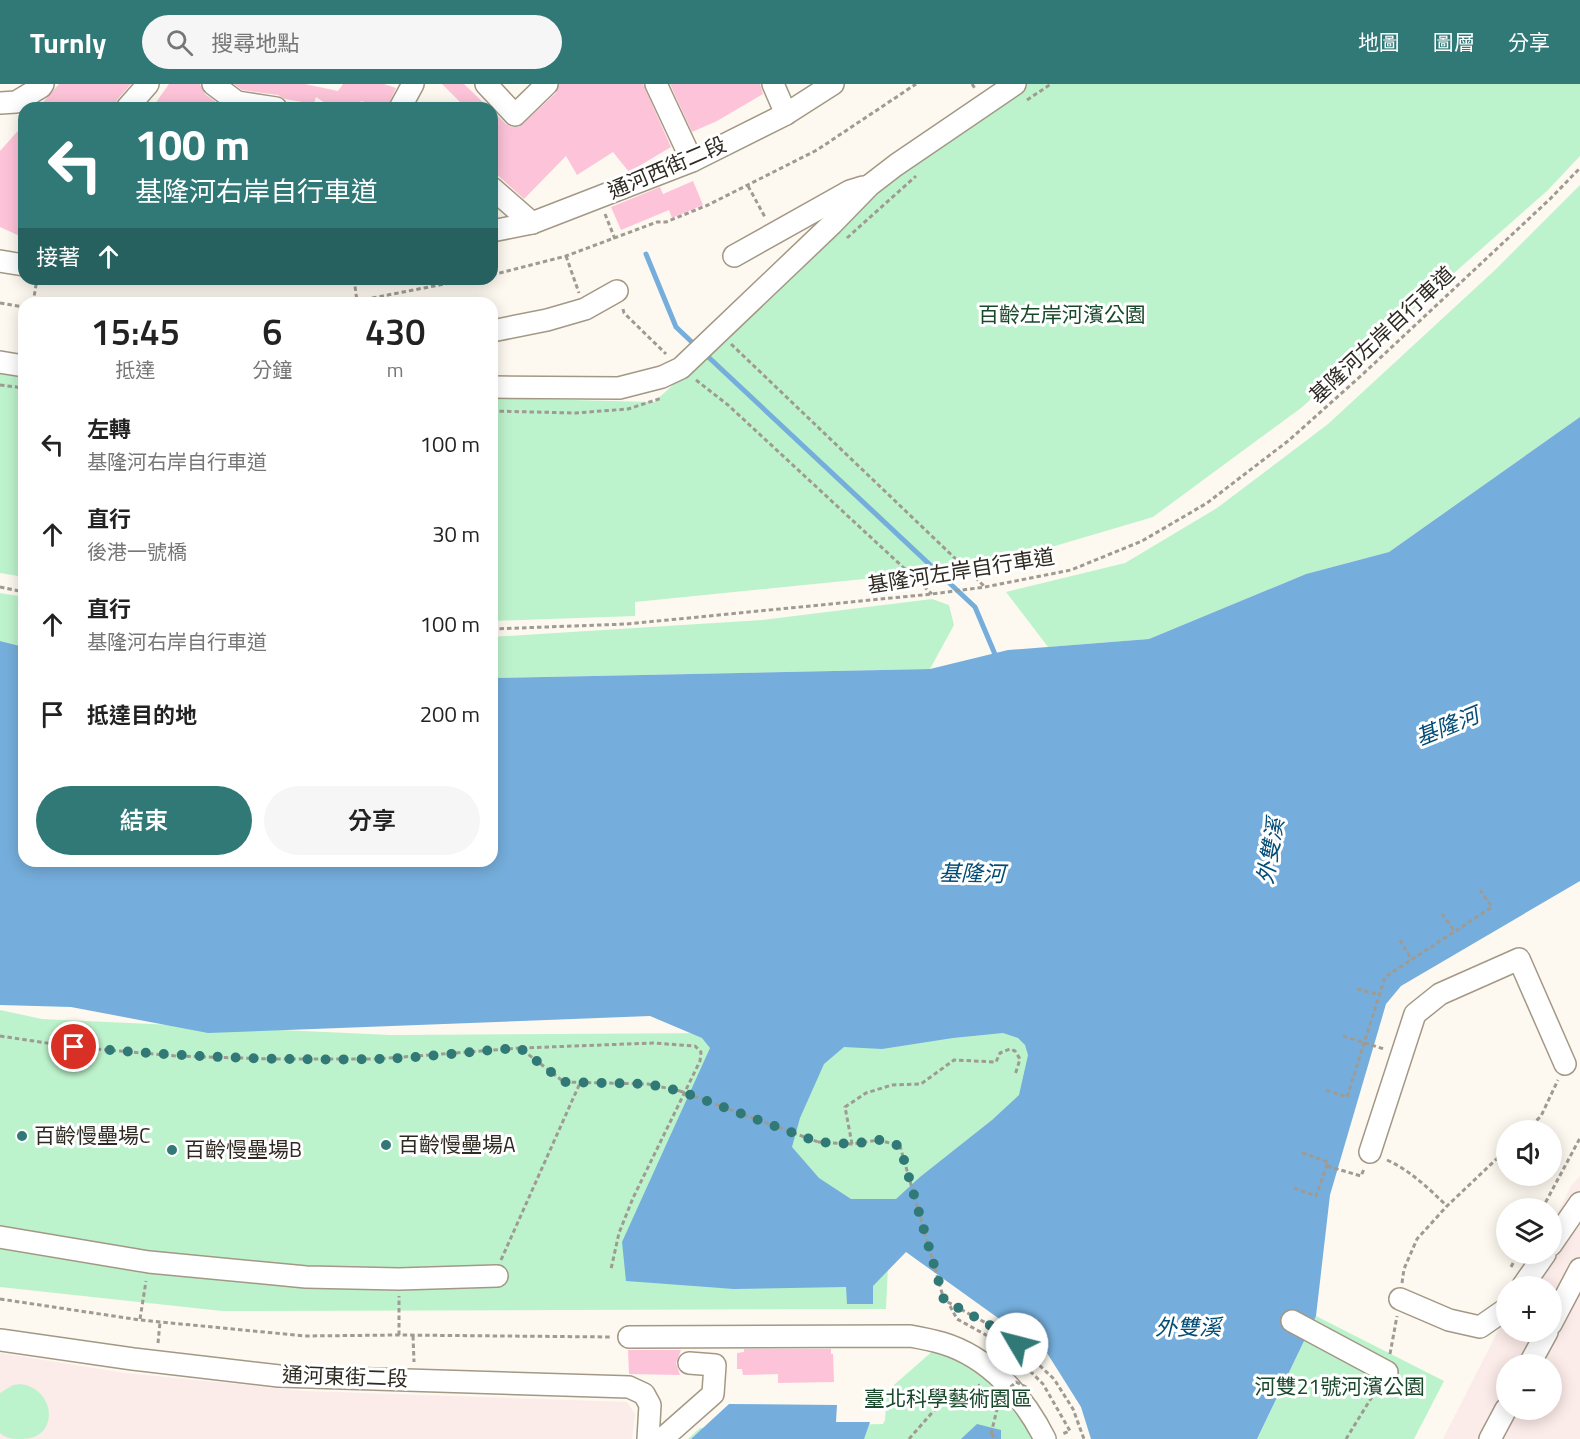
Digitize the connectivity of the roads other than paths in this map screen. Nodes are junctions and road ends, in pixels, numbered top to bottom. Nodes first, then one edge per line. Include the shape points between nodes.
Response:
1 (43, 84) edge
2 (148, 84) edge
3 (213, 84) edge
4 (413, 84) edge
5 (486, 84) edge
6 (547, 84) edge
7 (656, 84) edge
8 (773, 84) edge
9 (833, 84) edge
10 (1018, 93) edge
11 (132, 102) edge
12 (237, 102) edge
13 (403, 102) edge
14 (0, 103) edge
15 (786, 114) junction
16 (692, 161) junction
17 (870, 185) junction
18 (498, 193) edge
19 (532, 223) junction
20 (498, 230) edge
21 (734, 256) dead end
22 (0, 261) edge
23 (18, 264) edge
24 (617, 291) road end
25 (498, 330) edge
26 (0, 362) edge
27 (18, 365) edge
28 (498, 387) edge
29 (1565, 1064) road end
30 (1370, 1152) road end
31 (1580, 1203) edge
32 (1562, 1229) edge
33 (0, 1237) edge
34 (1580, 1269) edge
35 (497, 1276) road end
36 (1400, 1299) dead end
37 (1562, 1303) edge
38 (1496, 1316) edge
39 (1292, 1321) dead end
40 (629, 1337) road end
41 (0, 1340) edge
42 (689, 1363) dead end
43 (1387, 1372) dead end
44 (1500, 1420) edge
45 (648, 1439) edge
46 (662, 1439) edge
47 (1046, 1439) edge
48 (1490, 1439) edge

1 - 14 street via 16,102
2 - 11 street
3 - 12 street
4 - 13 street
5 - 6 street via 515,115
7 - 16 street
8 - 15 street
9 - 15 street, 通河西街二段
10 - 17 street via 896,165
15 - 16 street, 通河西街二段
16 - 19 street, 通河西街二段
17 - 21 street via 850,191
17 - 28 street via 681,368 619,388
18 - 19 street
19 - 20 street, 通河西街二段
22 - 23 street
24 - 25 street via 585,309
26 - 27 street
29 - 30 street via 1519,959 1440,994 1415,1014
31 - 32 street
33 - 35 street via 149,1262 306,1277
34 - 37 street
36 - 38 street via 1449,1320 1480,1327
39 - 43 street
40 - 47 street via 910,1336 943,1343 969,1354 1001,1377 1034,1415
41 - 45 street, 通河東街二段 via 279,1376 629,1387 644,1394 650,1405
42 - 46 street via 715,1365 712,1394
44 - 48 street

